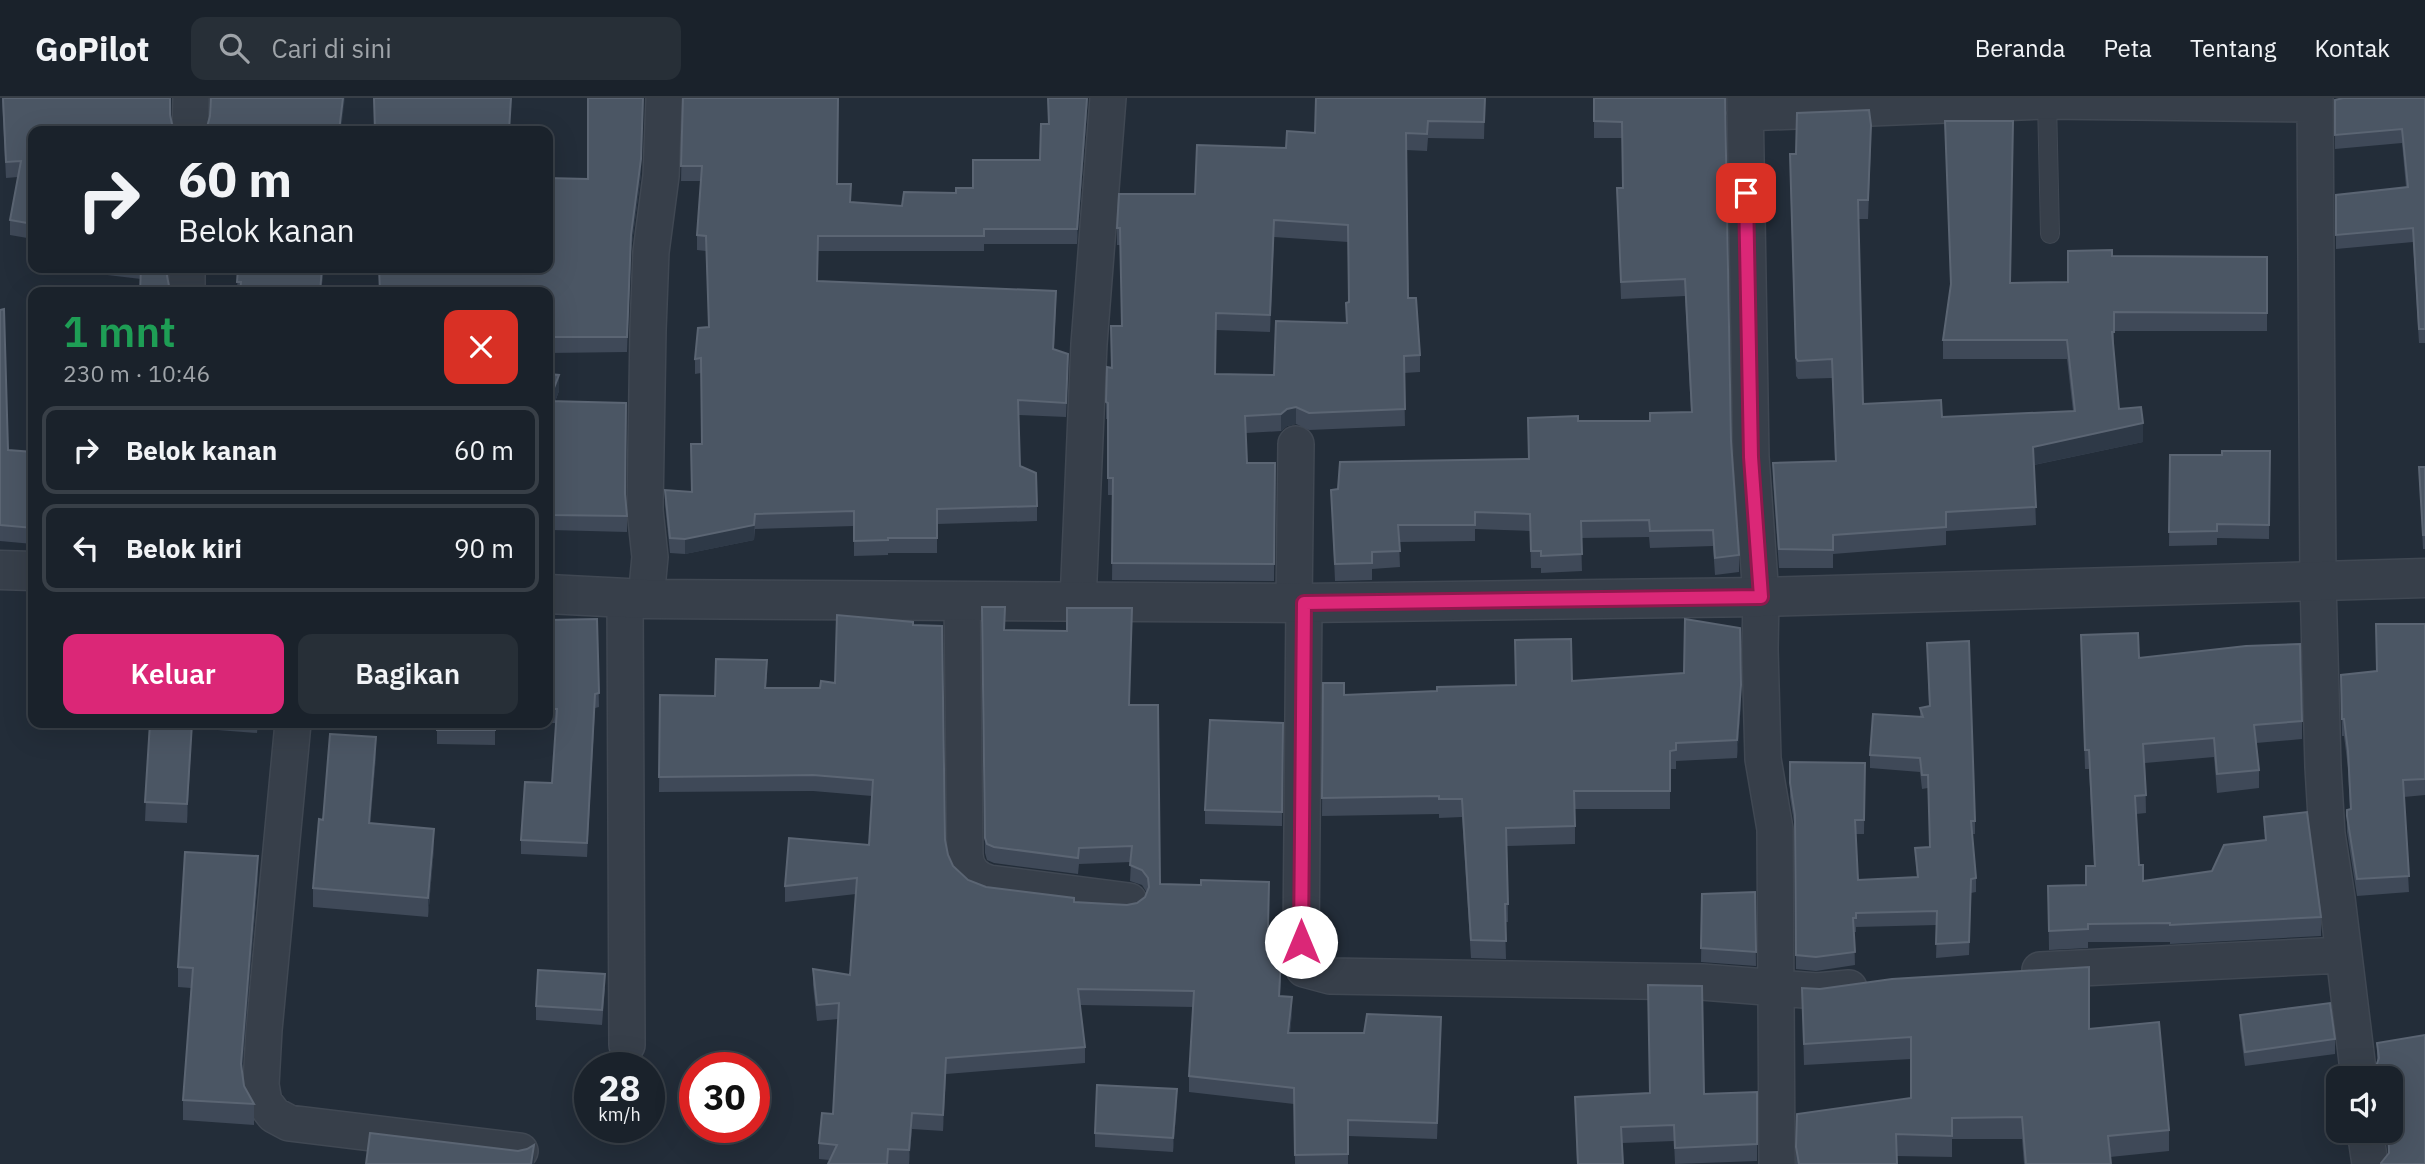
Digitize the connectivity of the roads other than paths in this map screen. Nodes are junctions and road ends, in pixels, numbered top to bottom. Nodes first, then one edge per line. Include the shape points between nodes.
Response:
1 (191, 98) edge
2 (664, 98) edge
3 (1108, 98) edge
4 (2047, 101) junction
5 (2315, 101) edge
6 (1745, 106) edge
7 (190, 126) edge
8 (2050, 234) dead end
9 (1297, 444) dead end
10 (0, 570) edge
11 (28, 571) edge
12 (2425, 578) edge
13 (2318, 582) junction
14 (553, 594) edge
15 (1761, 597) junction
16 (636, 598) junction
17 (962, 601) junction
18 (1078, 602) junction
19 (1299, 603) junction
20 (293, 728) edge
21 (1129, 901) dead end
22 (2343, 955) junction
23 (2010, 973) edge
24 (1878, 983) edge
25 (1777, 987) junction
26 (627, 1045) dead end
27 (2357, 1066) edge
28 (2367, 1143) edge
29 (520, 1151) edge
30 (1777, 1164) edge
31 (2370, 1164) edge

1 - 7 street
2 - 16 street via 648,330 645,510 650,557
3 - 18 street via 1089,344
4 - 5 street
4 - 6 street
4 - 8 lane
5 - 13 street
6 - 15 street via 1751,457
9 - 19 street
10 - 11 street
12 - 13 street
13 - 15 street
13 - 22 street via 2327,834
14 - 16 street
15 - 19 street
15 - 25 street via 1763,760 1775,830
16 - 17 street
16 - 26 street
17 - 18 street
17 - 21 street via 966,863 979,880 989,883
18 - 19 street
19 - 25 street via 1304,969 1330,976
20 - 29 street via 264,1030 264,1102 274,1115 289,1123
22 - 23 street
22 - 27 street
24 - 25 street via 1817,991
25 - 30 street
28 - 31 street

